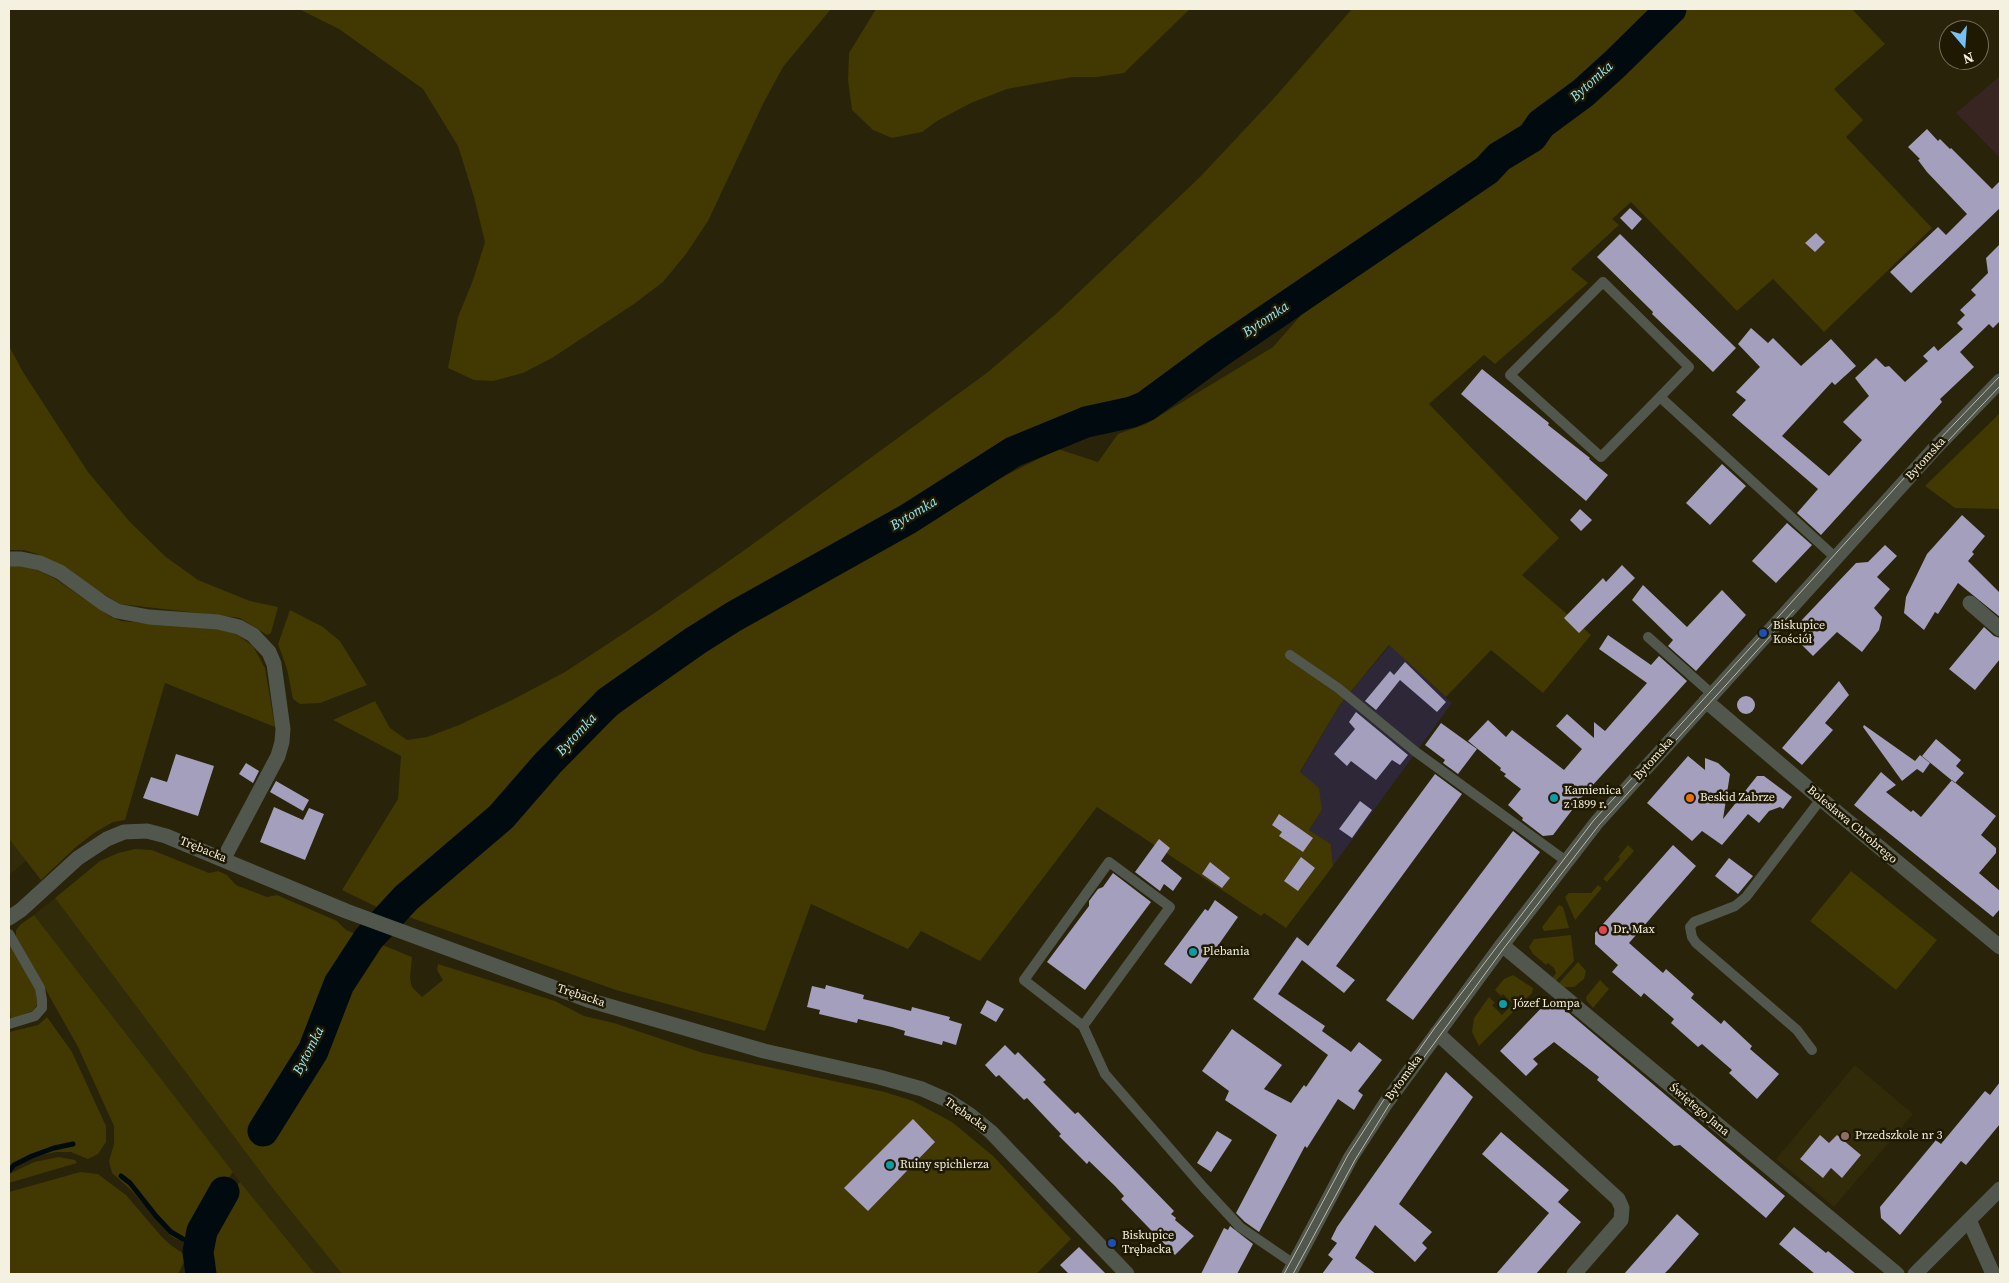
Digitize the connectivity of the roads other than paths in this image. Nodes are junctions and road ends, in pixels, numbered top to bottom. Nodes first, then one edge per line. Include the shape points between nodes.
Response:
1 (2000, 381) edge
2 (1660, 397) junction
3 (9, 559) edge
4 (1836, 559) junction
5 (1970, 603) dead end
6 (2000, 629) edge
7 (1648, 637) dead end
8 (1290, 655) dead end
9 (1709, 697) junction
10 (1821, 799) junction
11 (224, 858) junction
12 (1566, 861) junction
13 (9, 918) edge
14 (9, 934) edge
15 (1502, 946) junction
16 (2000, 947) edge
17 (9, 1024) edge
18 (1083, 1026) junction
19 (1437, 1032) junction
20 (1812, 1050) dead end
21 (2000, 1190) edge
22 (1969, 1220) junction
23 (1291, 1269) edge
24 (1128, 1274) edge
25 (1574, 1274) edge
26 (1896, 1274) edge
27 (1915, 1274) edge
28 (1993, 1274) edge

1 - 4 street, Bytomska
2 - 2 lane via 1689,367 1603,282 1510,375 1601,457
2 - 4 lane
3 - 11 street via 40,563 60,572 117,610 149,617 218,622 239,627 253,635 269,652 274,664 282,742 278,756
4 - 9 street, Bytomska
5 - 6 street
7 - 9 lane
8 - 12 lane
9 - 10 street, Bolesława Chrobrego
9 - 12 street, Bytomska via 1596,822
10 - 16 street, Bolesława Chrobrego
10 - 20 lane via 1746,897 1735,906 1694,922 1690,927 1696,943 1797,1030
11 - 13 street, Trębacka via 147,831 124,832 78,858
11 - 24 street, Trębacka via 346,910 588,1000 764,1051 879,1077 947,1100 991,1132
12 - 15 street, Bytomska
14 - 17 lane via 40,988 42,1008 35,1016
15 - 19 street, Bytomska
15 - 26 street, Świętego Jana
18 - 18 lane via 1170,906 1109,862 1024,980
18 - 23 lane via 1105,1074 1240,1227
19 - 23 street, Bytomska via 1351,1157
19 - 25 street via 1618,1199 1622,1208 1621,1220
21 - 22 street
22 - 27 street
22 - 28 street

